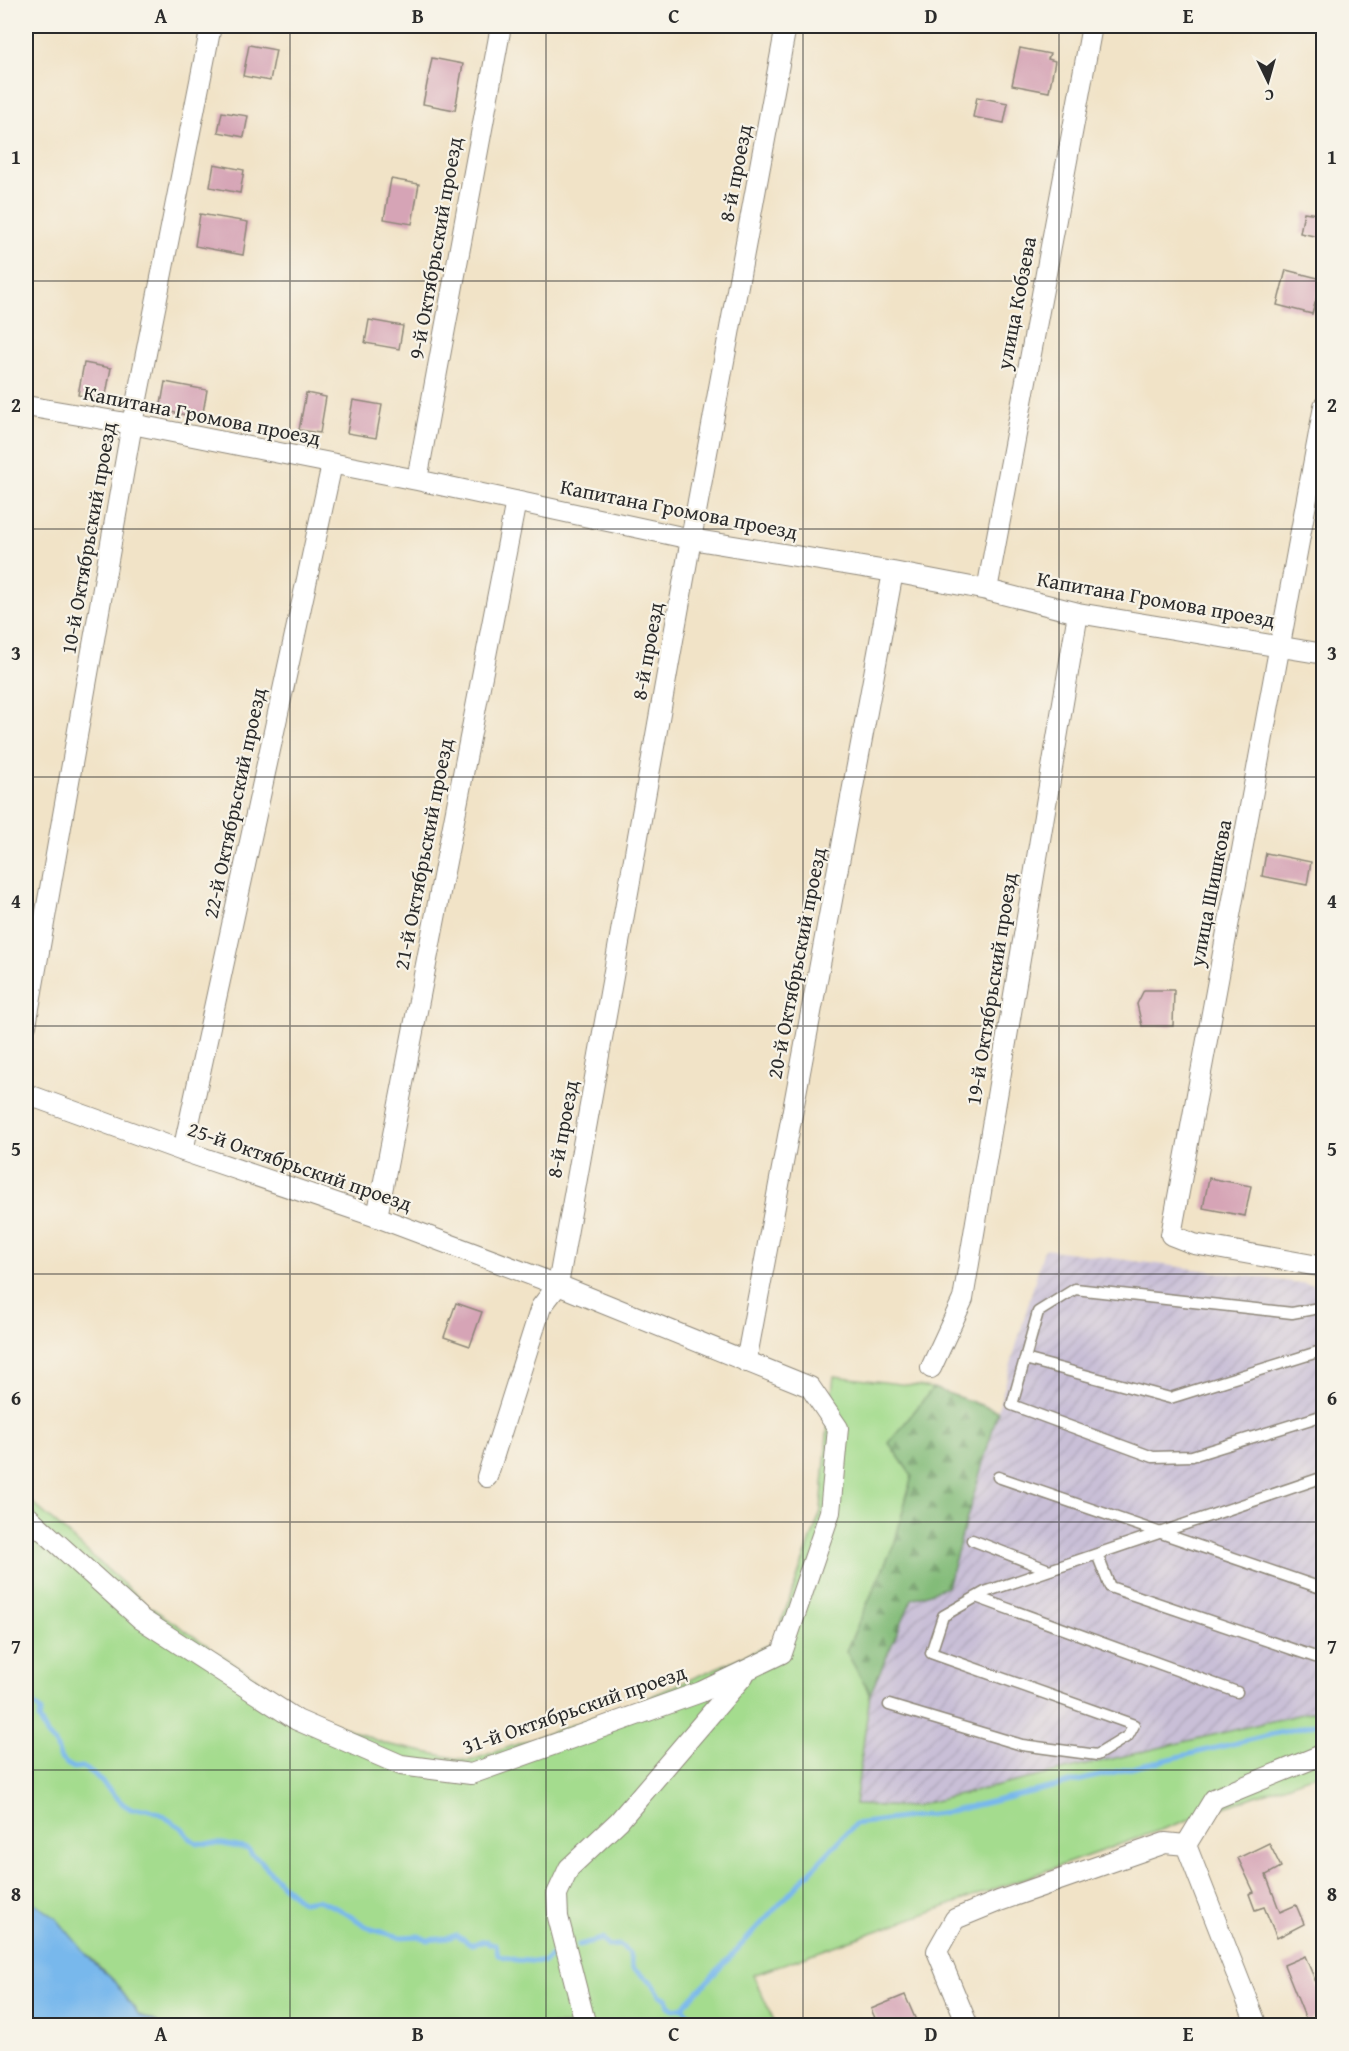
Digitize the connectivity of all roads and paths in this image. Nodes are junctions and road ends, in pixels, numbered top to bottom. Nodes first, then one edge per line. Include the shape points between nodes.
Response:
1 (211, 26) edge
2 (501, 26) edge
3 (786, 26) edge
4 (1092, 26) edge
5 (26, 405) edge
6 (1323, 406) edge
7 (132, 424) junction
8 (332, 464) junction
9 (417, 480) junction
10 (516, 501) junction
11 (691, 539) junction
12 (893, 572) junction
13 (987, 590) junction
14 (1078, 613) junction
15 (1280, 646) junction
16 (1323, 654) edge
17 (26, 1025) edge
18 (26, 1094) edge
19 (183, 1151) junction
20 (377, 1217) junction
21 (1323, 1267) edge
22 (558, 1286) junction
23 (1323, 1307) edge
24 (1323, 1350) edge
25 (1025, 1359) junction
26 (746, 1362) junction
27 (931, 1368) dead end
28 (810, 1387) joint
29 (1323, 1414) edge
30 (487, 1477) dead end
31 (998, 1477) dead end
32 (1323, 1477) edge
33 (26, 1515) edge
34 (1160, 1532) junction
35 (972, 1540) dead end
36 (1097, 1554) junction
37 (1049, 1570) junction
38 (1323, 1589) edge
39 (976, 1597) junction
40 (1323, 1660) edge
41 (750, 1669) junction
42 (1237, 1692) dead end
43 (889, 1705) dead end
44 (1323, 1754) edge
45 (1186, 1845) junction
46 (586, 2025) edge
47 (968, 2025) edge
48 (1257, 2025) edge

1 - 7 street, 10-й Октябрьский проезд
2 - 9 street, 9-й Октябрьский проезд
3 - 11 street, 8-й проезд
4 - 13 street, улица Кобзева
5 - 7 street, Капитана Громова проезд
6 - 15 street, улица Шишкова
7 - 8 street, Капитана Громова проезд
7 - 17 street, 10-й Октябрьский проезд
8 - 9 street, Капитана Громова проезд
8 - 19 street, 22-й Октябрьский проезд
9 - 10 street, Капитана Громова проезд
10 - 11 street, Капитана Громова проезд
10 - 20 street, 21-й Октябрьский проезд
11 - 12 street, Капитана Громова проезд
11 - 22 street, 8-й проезд
12 - 13 street, Капитана Громова проезд
12 - 26 street, 20-й Октябрьский проезд
13 - 14 street, Капитана Громова проезд
14 - 15 street, Капитана Громова проезд
14 - 27 street, 19-й Октябрьский проезд via 963,1299
15 - 16 street, Капитана Громова проезд
15 - 21 street, улица Шишкова via 1171,1235 1194,1244
18 - 19 street, 25-й Октябрьский проезд
19 - 20 street, 25-й Октябрьский проезд
20 - 22 street, 25-й Октябрьский проезд
22 - 26 street, 25-й Октябрьский проезд
22 - 30 street via 541,1307
23 - 25 lane via 1292,1313 1075,1289 1038,1312
24 - 25 lane via 1170,1398
25 - 29 lane via 1012,1406 1153,1457 1192,1456
26 - 28 street, 25-й Октябрьский проезд
28 - 41 street, 31-й Октябрьский проезд via 838,1428 830,1512 782,1653
31 - 34 lane
32 - 34 lane
33 - 41 street, 31-й Октябрьский проезд via 141,1619 297,1720 401,1765 471,1774 701,1692
34 - 36 lane
34 - 38 lane
35 - 37 lane
36 - 37 lane
36 - 40 lane via 1110,1587
37 - 39 lane
39 - 42 lane
39 - 43 lane via 943,1616 931,1653 1134,1725 1128,1736 1097,1755 1022,1745
41 - 46 street via 619,1821 569,1868 557,1894 558,1917
44 - 45 street via 1214,1799
45 - 47 street via 1165,1844 955,1919 938,1951
45 - 48 street

